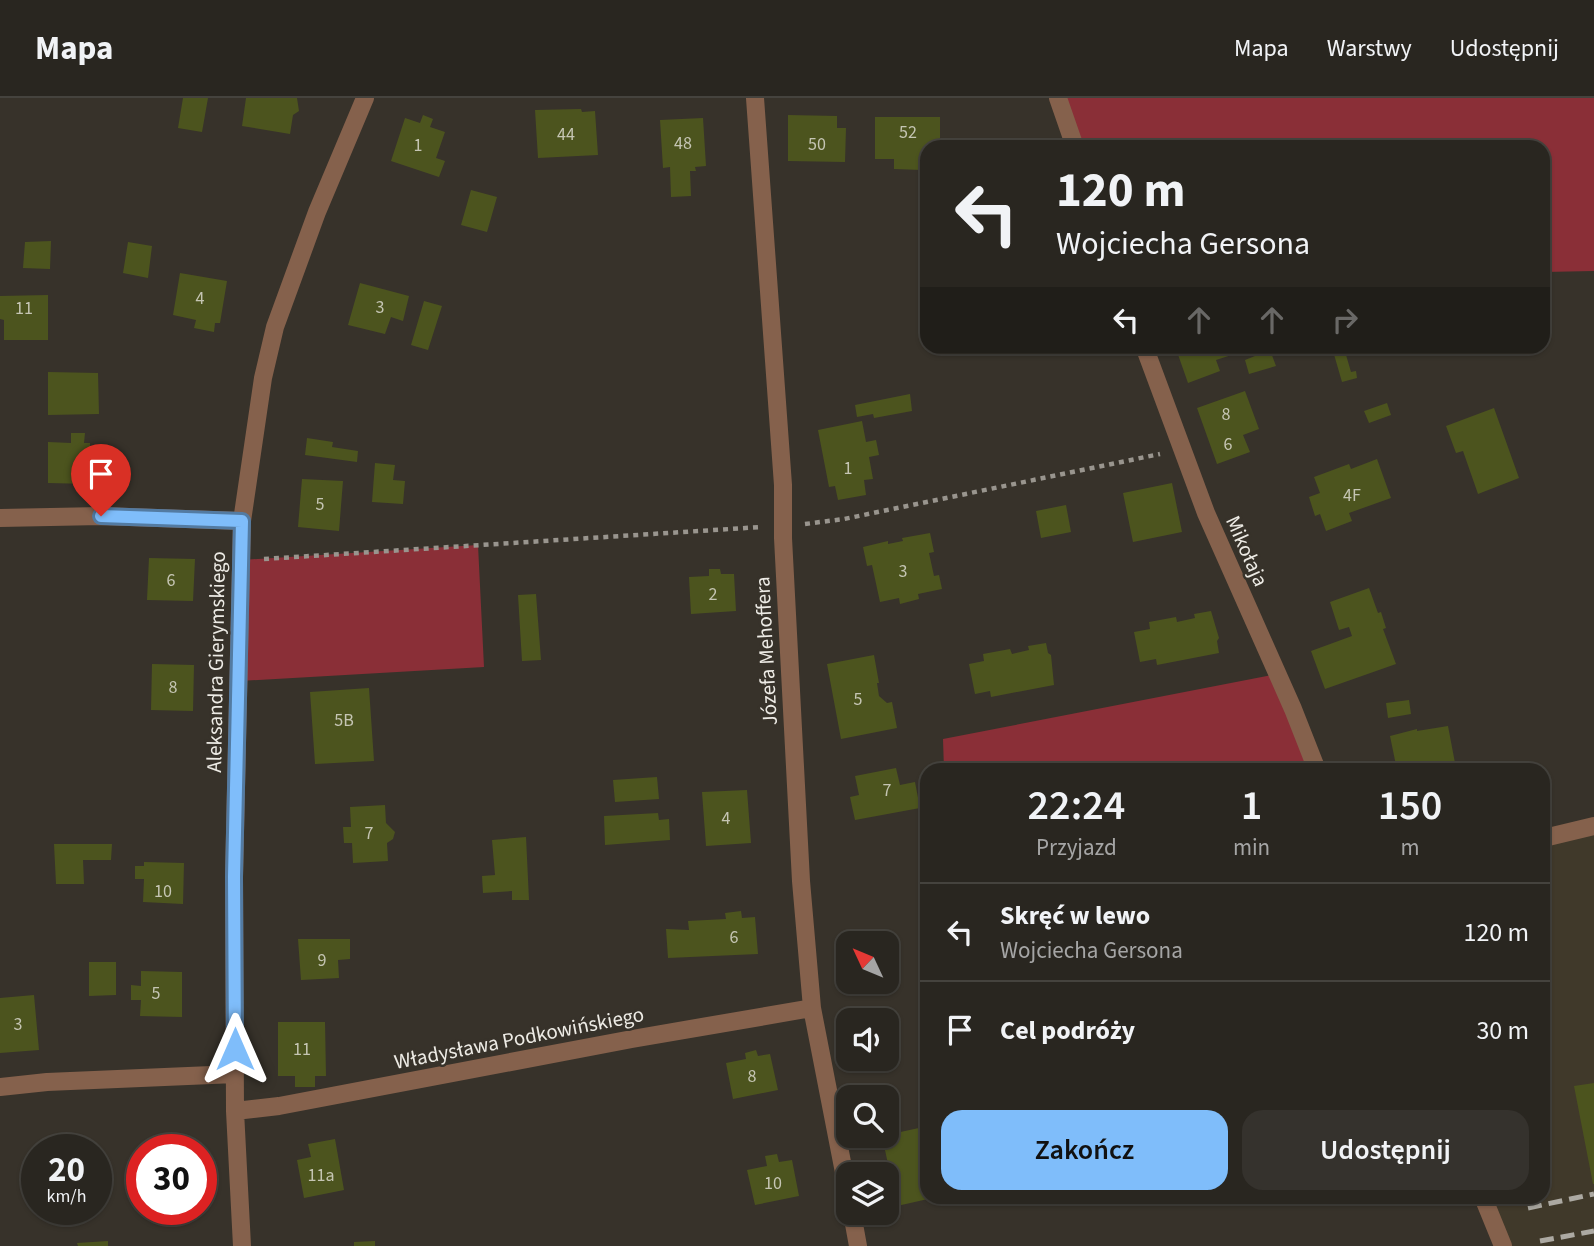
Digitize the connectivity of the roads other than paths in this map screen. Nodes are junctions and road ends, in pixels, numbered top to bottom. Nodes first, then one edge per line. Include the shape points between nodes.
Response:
1 (365, 98) edge
2 (755, 98) edge
3 (1058, 98) edge
4 (1073, 140) edge
5 (1147, 354) edge
6 (0, 518) edge
7 (242, 521) junction
8 (1314, 763) edge
9 (1594, 826) edge
10 (1550, 837) edge
11 (812, 1008) junction
12 (235, 1074) junction
13 (0, 1087) edge
14 (235, 1111) junction
15 (842, 1162) edge
16 (1486, 1204) edge
17 (854, 1225) edge
18 (242, 1246) edge
19 (858, 1246) edge
20 (1503, 1246) edge

1 - 7 street, Aleksandra Gierymskiego via 275,327
2 - 11 street, Józefa Mehoffera via 783,485 800,881
3 - 4 street
5 - 8 street, Mikołaja via 1206,513
6 - 7 street
7 - 12 street, Aleksandra Gierymskiego
9 - 10 street
11 - 14 street, Władysława Podkowińskiego
11 - 15 street, Józefa Mehoffera
12 - 13 street
12 - 14 street, Aleksandra Gierymskiego
14 - 18 street, Aleksandra Gierymskiego
16 - 20 street
17 - 19 street

